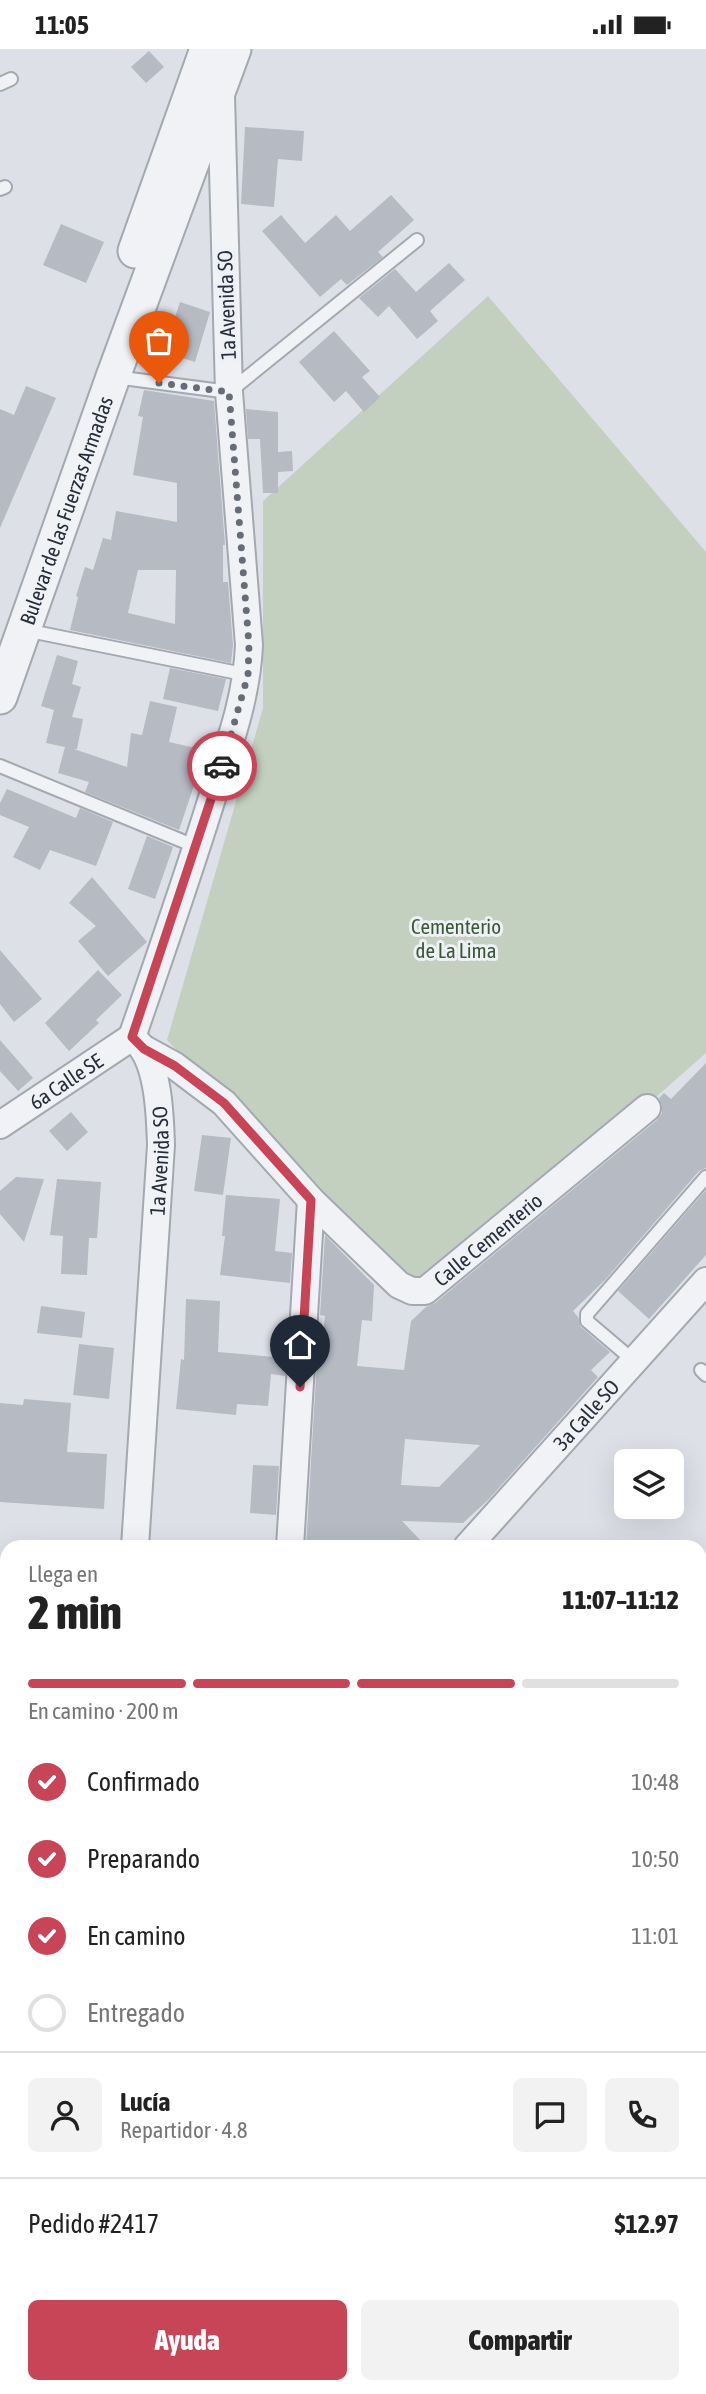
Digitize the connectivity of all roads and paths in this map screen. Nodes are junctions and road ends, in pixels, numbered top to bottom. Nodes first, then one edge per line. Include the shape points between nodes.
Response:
1 (207, 49) edge
2 (234, 49) edge
3 (220, 86) junction
4 (416, 240) dead end
5 (113, 377) junction
6 (229, 392) junction
7 (12, 629) edge
8 (248, 675) junction
9 (0, 697) edge
10 (0, 766) edge
11 (197, 847) junction
12 (138, 1043) junction
13 (647, 1108) dead end
14 (0, 1125) edge
15 (706, 1177) edge
16 (311, 1200) junction
17 (706, 1281) edge
18 (634, 1361) junction
19 (135, 1540) edge
20 (290, 1540) edge
21 (473, 1540) edge

1 - 7 street, Bulevar de las Fuerzas Armadas
2 - 3 street, Bulevar de las Fuerzas Armadas
3 - 5 street, Bulevar de las Fuerzas Armadas
3 - 6 street, 1a Avenida SO
4 - 6 lane
5 - 6 lane
5 - 7 street, Bulevar de las Fuerzas Armadas
6 - 8 street, 1a Avenida SO
7 - 8 lane
7 - 9 street, Bulevar de las Fuerzas Armadas
8 - 11 street, 1a Avenida SO
10 - 11 lane
11 - 12 street, 1a Avenida SO
12 - 14 street, 6a Calle SE
12 - 16 street, Calle Cementerio via 224,1103
12 - 19 street, 1a Avenida SO via 159,1108 161,1145
13 - 16 street, Calle Cementerio via 425,1291 399,1285
15 - 18 lane via 587,1314 587,1321
16 - 20 street
17 - 18 street, 3a Calle SO
18 - 21 street, 3a Calle SO

